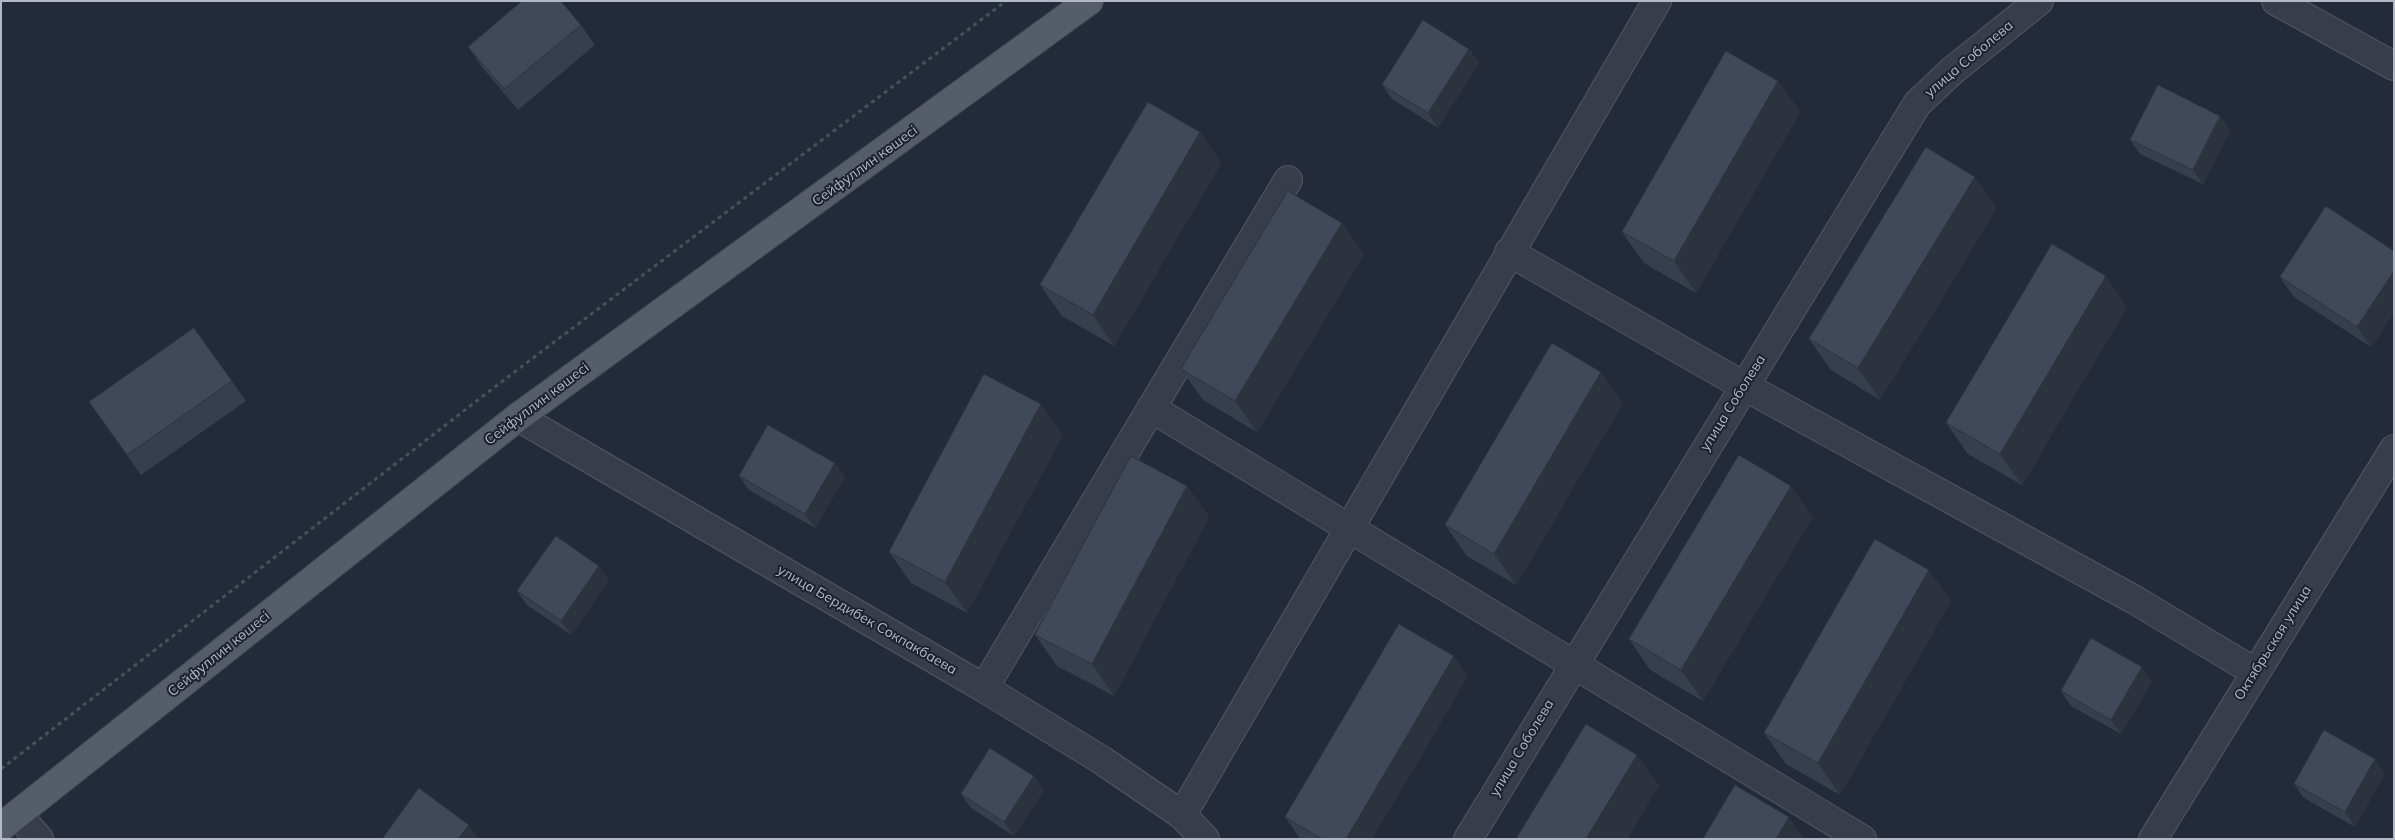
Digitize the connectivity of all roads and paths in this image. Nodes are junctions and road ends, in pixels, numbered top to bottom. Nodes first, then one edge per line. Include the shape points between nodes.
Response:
1 (1006, 1) edge
2 (1089, 1) edge
3 (1657, 1) edge
4 (2039, 1) edge
5 (2276, 1) edge
6 (2394, 66) edge
7 (1288, 180) dead end
8 (1509, 252) junction
9 (1744, 386) junction
10 (1151, 408) junction
11 (518, 417) junction
12 (2394, 449) edge
13 (1349, 527) junction
14 (1573, 664) junction
15 (2255, 672) junction
16 (984, 688) junction
17 (1, 769) edge
18 (1182, 815) junction
19 (9, 821) edge
20 (39, 839) edge
21 (1205, 839) edge
22 (1468, 839) edge
23 (1862, 839) edge
24 (2153, 839) edge

1 - 17 path via 496,386
2 - 11 main road, Сейфуллин көшесі
3 - 8 street
4 - 9 street, улица Соболева via 1953,70 1917,104
5 - 6 street
7 - 10 street
8 - 9 street
8 - 13 street
9 - 14 street, улица Соболева
9 - 15 street via 2126,596
10 - 13 street
10 - 16 street
11 - 16 street, улица Бердибек Сокпакбаева
11 - 19 main road, Сейфуллин көшесі
12 - 15 street, Октябрьская улица
13 - 14 street
13 - 18 street
14 - 22 street, улица Соболева
14 - 23 street
15 - 24 street, Октябрьская улица
16 - 18 street, улица Бердибек Сокпакбаева via 1103,761
18 - 21 street, улица Бердибек Сокпакбаева
19 - 20 street

